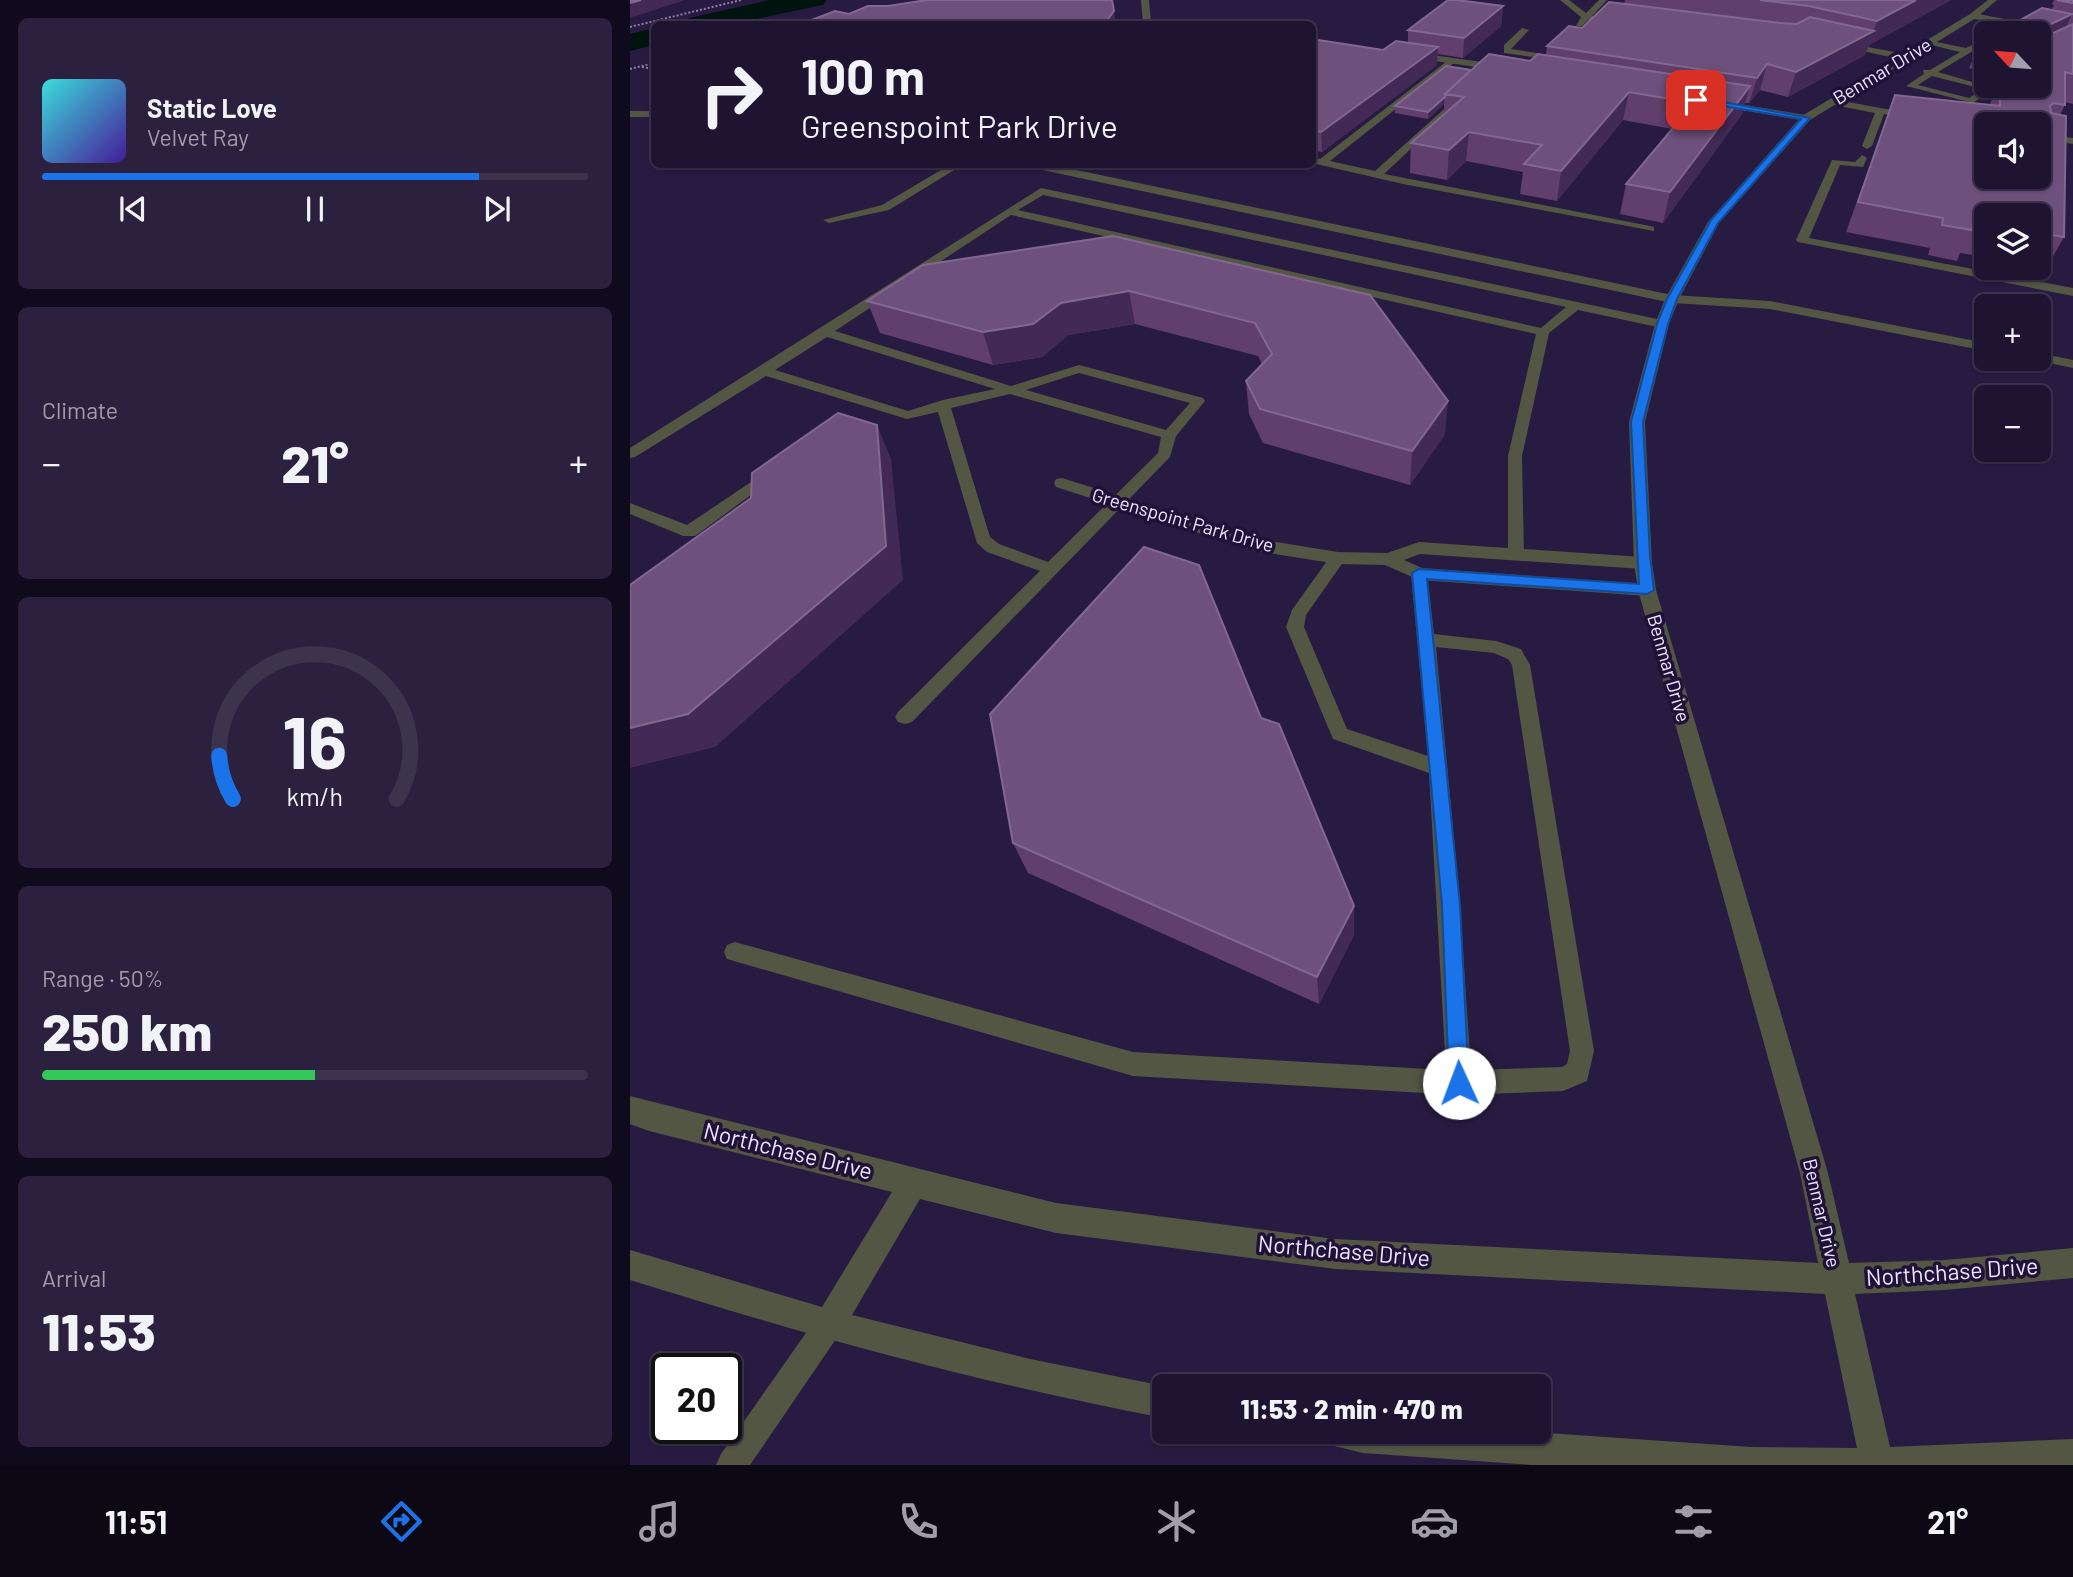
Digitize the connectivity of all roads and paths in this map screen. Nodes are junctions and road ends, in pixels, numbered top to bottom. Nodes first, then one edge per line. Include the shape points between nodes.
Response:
1 (741, 0) edge
2 (1145, 0) edge
3 (1564, 0) edge
4 (1993, 0) edge
5 (1600, 3) edge
6 (1610, 9) edge
7 (835, 16) edge
8 (1973, 16) junction
9 (1586, 18) junction
10 (655, 21) edge
11 (804, 21) edge
12 (1147, 21) edge
13 (651, 22) edge
14 (1626, 23) edge
15 (630, 27) edge
16 (1525, 30) dead end
17 (1568, 36) edge
18 (2073, 36) edge
19 (1836, 42) edge
20 (1930, 43) junction
21 (2065, 43) edge
22 (1972, 51) edge
23 (1398, 53) edge
24 (1451, 61) junction
25 (651, 64) edge
26 (1906, 64) junction
27 (1538, 65) edge
28 (637, 67) junction
29 (1492, 67) junction
30 (630, 69) edge
31 (651, 69) edge
32 (1518, 71) edge
33 (1931, 73) junction
34 (1483, 76) edge
35 (1974, 83) edge
36 (1473, 85) edge
37 (1975, 98) edge
38 (1710, 102) edge
39 (1832, 102) junction
40 (1880, 112) junction
41 (630, 114) edge
42 (651, 114) edge
43 (1806, 118) junction
44 (1920, 118) edge
45 (2051, 138) edge
46 (2073, 141) edge
47 (1317, 161) edge
48 (952, 168) edge
49 (1050, 168) edge
50 (1378, 174) junction
51 (1009, 211) junction
52 (829, 220) dead end
53 (1650, 229) dead end
54 (2073, 292) edge
55 (1672, 299) junction
56 (1574, 307) junction
57 (1662, 324) junction
58 (825, 331) junction
59 (1543, 332) junction
60 (1974, 345) edge
61 (2051, 359) edge
62 (2073, 363) edge
63 (764, 371) junction
64 (1010, 390) junction
65 (943, 404) junction
66 (1169, 435) junction
67 (630, 454) edge
68 (779, 467) edge
69 (1062, 484) dead end
70 (1118, 501) junction
71 (630, 508) edge
72 (1516, 555) junction
73 (1338, 558) junction
74 (1388, 559) junction
75 (1643, 563) junction
76 (1051, 569) junction
77 (1419, 573) junction
78 (1647, 590) junction
79 (1427, 640) junction
80 (905, 717) dead end
81 (1438, 768) junction
82 (735, 952) dead end
83 (1459, 1083) junction
84 (630, 1110) edge
85 (914, 1182) junction
86 (2073, 1263) edge
87 (630, 1265) edge
88 (1836, 1279) junction
89 (830, 1323) junction
90 (1152, 1400) edge
91 (1474, 1444) edge
92 (2073, 1455) edge
93 (732, 1465) edge
94 (1877, 1465) edge

1 - 10 path
2 - 12 lane
3 - 9 lane
4 - 8 street, Benmar Drive
5 - 6 lane
5 - 9 lane
7 - 11 path
8 - 18 street
8 - 20 street, Benmar Drive
9 - 14 lane
9 - 17 lane
13 - 15 path
16 - 27 lane via 1507,51 1548,55
18 - 21 lane
19 - 26 lane
20 - 22 lane
20 - 26 street, Benmar Drive
22 - 33 lane
23 - 24 street
24 - 29 street
24 - 47 lane
25 - 28 path
26 - 33 lane
26 - 39 street, Benmar Drive
28 - 30 path
28 - 31 path
29 - 32 street
29 - 34 lane
33 - 35 lane
33 - 37 lane via 1910,86 1970,101
36 - 50 lane
38 - 43 street
39 - 40 lane
39 - 43 street, Benmar Drive
40 - 44 lane
40 - 54 lane via 1859,166 1836,162 1802,240
41 - 42 lane
43 - 55 street, Benmar Drive via 1714,222
45 - 46 lane
47 - 50 lane
48 - 52 lane via 885,208
49 - 55 lane
50 - 53 lane
51 - 56 lane via 1041,191
51 - 58 lane
51 - 59 lane
55 - 57 street, Benmar Drive
55 - 60 lane via 1770,305
56 - 57 lane
56 - 59 lane
57 - 75 street, Benmar Drive via 1637,422
58 - 63 lane
58 - 64 lane
59 - 72 lane via 1515,456
61 - 62 lane
63 - 65 lane via 864,407 907,415
63 - 67 lane
64 - 65 lane
64 - 66 lane
64 - 66 lane via 1079,369 1198,401
65 - 76 lane via 983,539 993,548
66 - 70 lane via 1165,454
68 - 71 lane via 689,532
69 - 70 street, Greenspoint Park Drive
70 - 73 street, Greenspoint Park Drive via 1255,545
70 - 76 lane
72 - 74 street, Greenspoint Park Drive via 1419,548
72 - 75 street, Greenspoint Park Drive
73 - 74 street, Greenspoint Park Drive
73 - 81 lane via 1298,614 1294,627 1340,734
74 - 77 street, Greenspoint Park Drive
75 - 78 street, Benmar Drive
76 - 80 lane
77 - 78 street, Greenspoint Park Drive
77 - 79 lane
78 - 88 street, Benmar Drive via 1814,1173
79 - 81 lane
79 - 83 lane via 1496,648 1515,654 1521,665 1582,1051 1578,1072 1563,1079
81 - 83 lane via 1451,905
82 - 83 lane via 1133,1064
84 - 85 street, Northchase Drive
85 - 88 street, Northchase Drive via 1056,1217 1335,1254
85 - 89 street
86 - 88 street, Northchase Drive
87 - 89 street
88 - 94 street, Benmar Drive
89 - 90 street via 1073,1386
89 - 93 lane
91 - 94 street via 1751,1464
92 - 94 street

